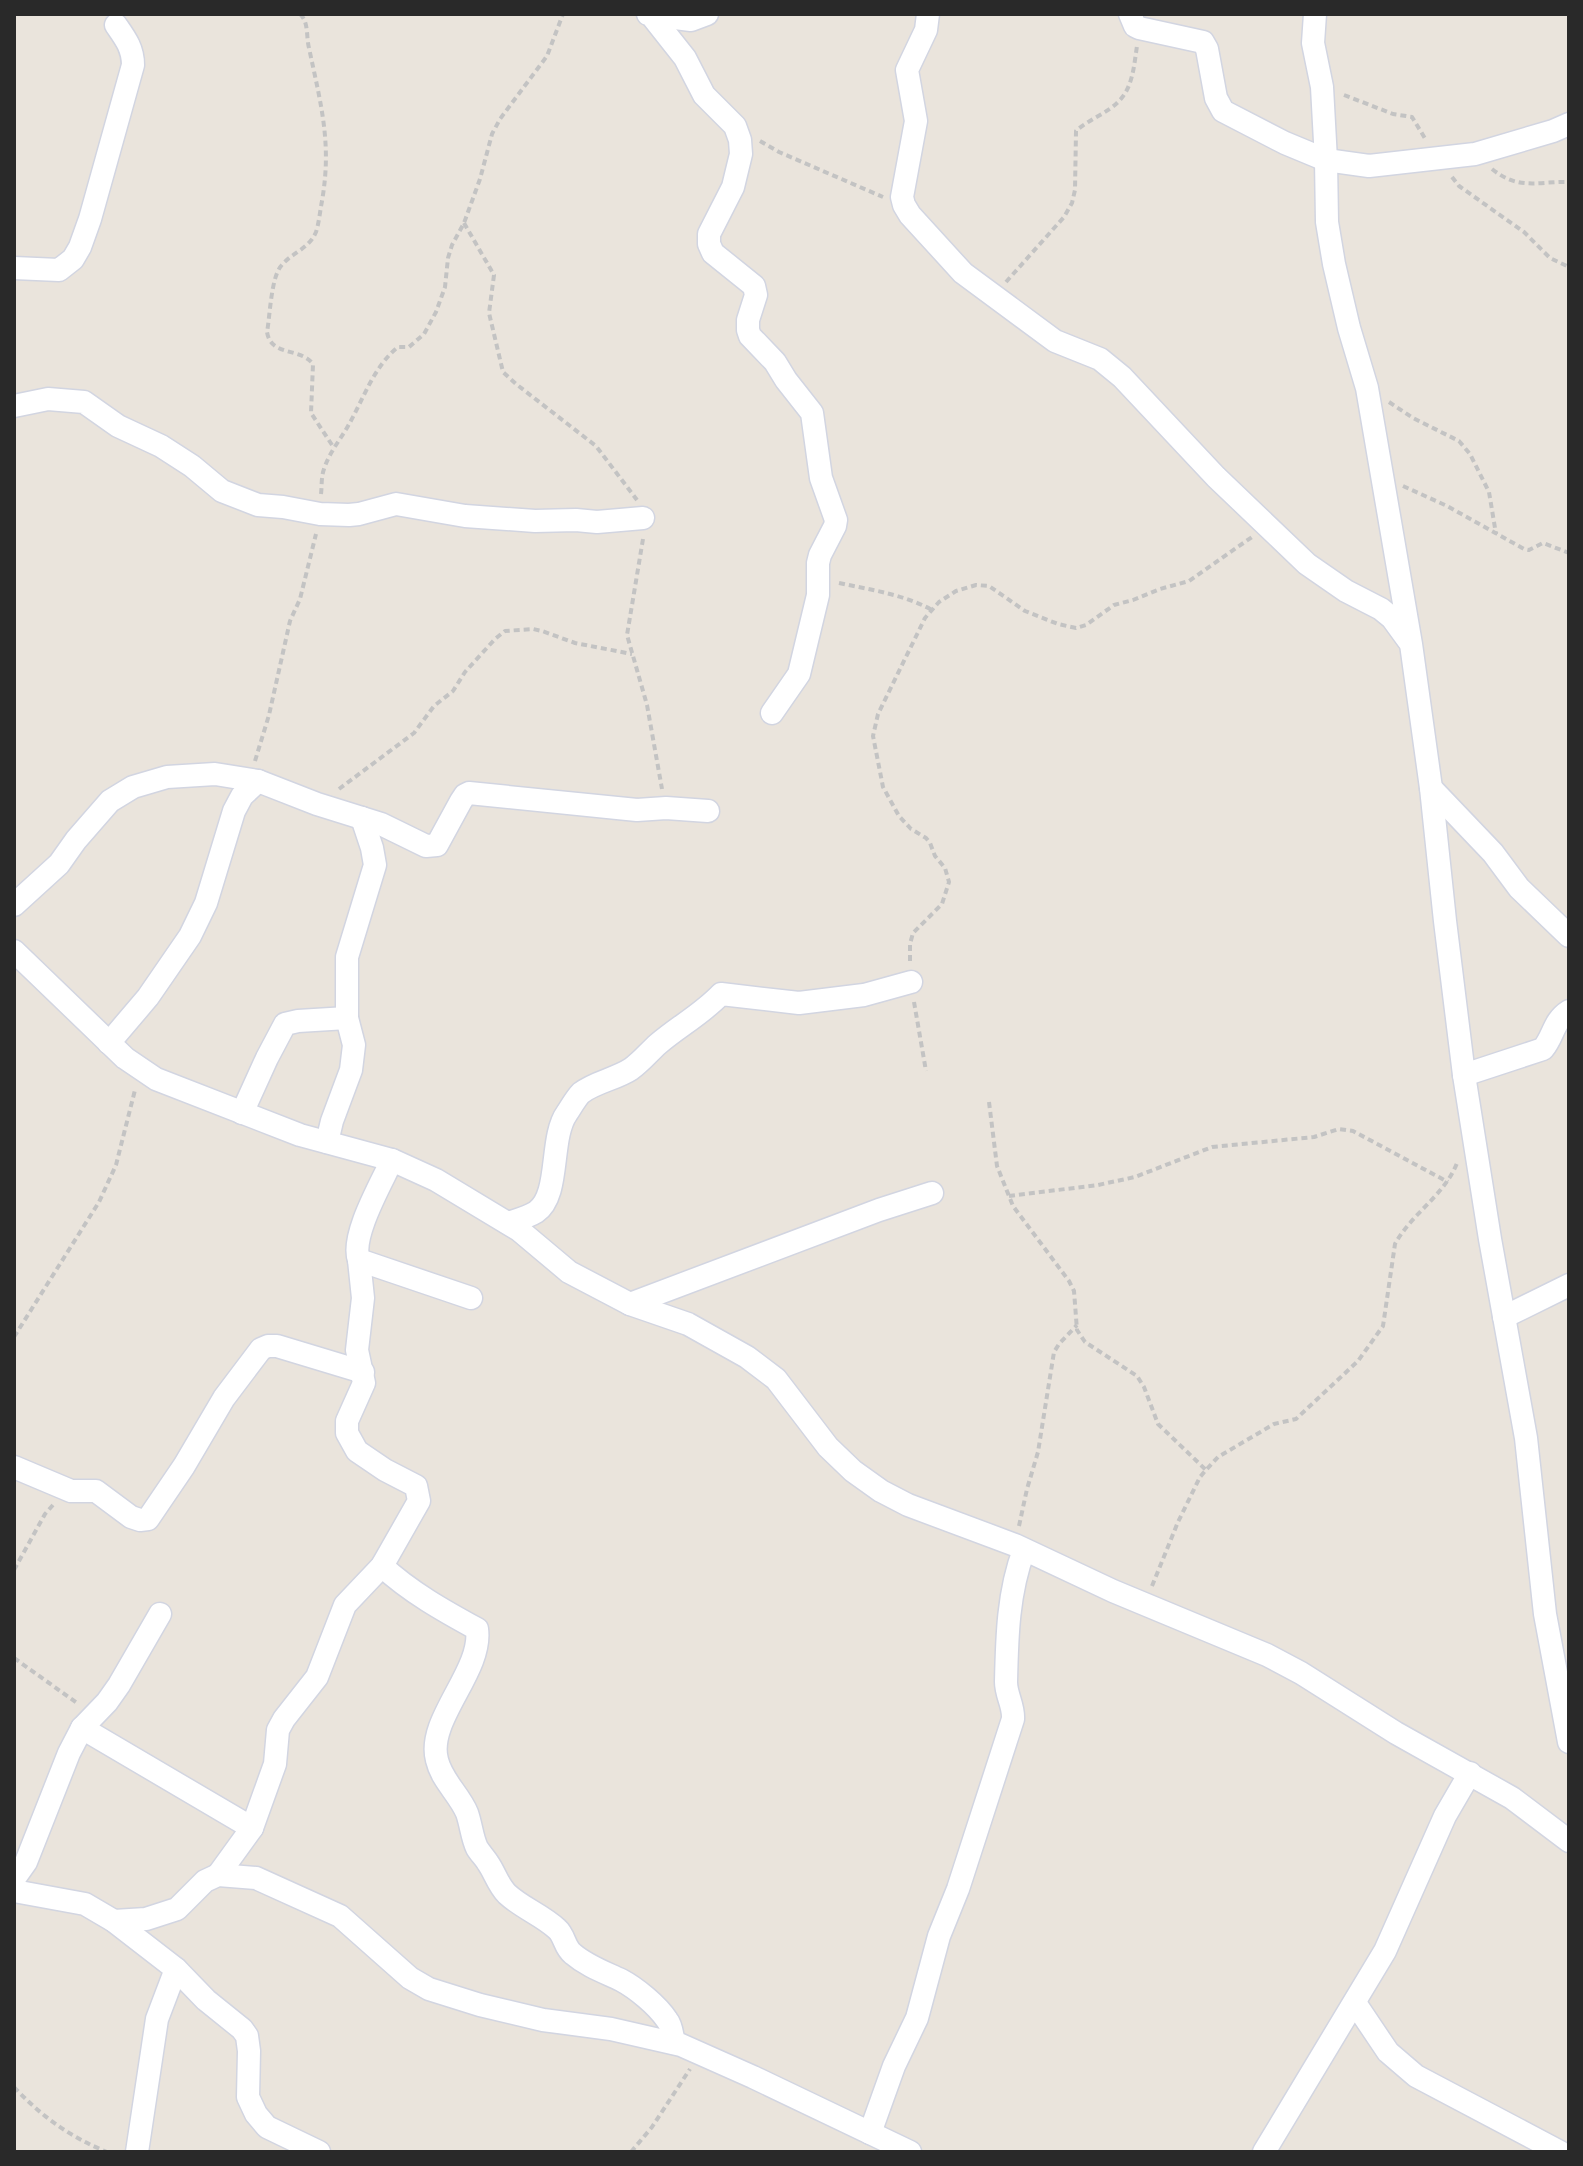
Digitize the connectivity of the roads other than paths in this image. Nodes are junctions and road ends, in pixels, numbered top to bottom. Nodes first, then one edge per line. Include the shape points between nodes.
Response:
1 (650, 14) edge
2 (707, 14) edge
3 (928, 14) edge
4 (1315, 14) edge
5 (1134, 21) edge
6 (116, 25) dead end
7 (1569, 124) edge
8 (1326, 160) junction
9 (14, 268) edge
10 (14, 406) edge
11 (643, 518) dead end
12 (1411, 644) junction
13 (772, 713) dead end
14 (254, 780) junction
15 (1431, 788) junction
16 (708, 811) dead end
17 (362, 818) junction
18 (14, 905) edge
19 (1569, 936) edge
20 (14, 951) edge
21 (911, 982) road end
22 (1569, 1011) edge
23 (347, 1018) junction
24 (109, 1043) junction
25 (1464, 1075) junction
26 (242, 1113) junction
27 (327, 1142) junction
28 (392, 1160) junction
29 (932, 1193) dead end
30 (508, 1223) junction
31 (359, 1260) junction
32 (1569, 1285) edge
33 (471, 1298) dead end
34 (630, 1304) junction
35 (1504, 1317) junction
36 (363, 1372) junction
37 (14, 1467) edge
38 (1020, 1547) junction
39 (382, 1566) junction
40 (160, 1614) dead end
41 (88, 1722) junction
42 (1569, 1742) edge
43 (1470, 1773) junction
44 (252, 1828) junction
45 (1569, 1841) edge
46 (218, 1875) junction
47 (14, 1879) edge
48 (14, 1891) edge
49 (114, 1921) junction
50 (176, 1969) junction
51 (1355, 2003) junction
52 (674, 2043) junction
53 (870, 2133) junction
54 (137, 2152) edge
55 (319, 2152) edge
56 (910, 2152) edge
57 (1264, 2152) edge
58 (1560, 2152) edge

1 - 2 street via 691,20
1 - 13 street via 685,58 704,95 735,126 741,154 709,244 754,286 750,336 812,413 821,478 836,520 820,555 815,613 799,674
3 - 12 street via 907,70 916,121 904,205 963,273 1055,341 1100,359 1122,377 1307,564 1381,609
4 - 8 street via 1313,43 1322,87
5 - 8 street via 1203,42 1223,111
6 - 9 street via 128,42 133,65 80,247 59,270
7 - 8 street via 1475,154 1369,166
8 - 12 street via 1334,264 1367,388
10 - 11 street via 48,399 84,402 171,452 222,491 258,505 320,514 359,514 396,504 535,521
12 - 15 street
14 - 17 street
14 - 18 street via 215,774 167,777 133,787 110,801 59,864
14 - 24 street via 234,811 206,903 190,936
15 - 19 street
15 - 25 street
16 - 17 street via 637,810 469,793 431,847
17 - 23 street via 375,865 347,957
20 - 24 street
21 - 30 street via 864,995 799,1003 721,994 631,1069 582,1093 563,1118 543,1206
22 - 25 street via 1558,1018 1543,1049
23 - 26 street via 285,1024
23 - 27 street via 354,1045 351,1070
24 - 26 street via 156,1079
25 - 35 street
26 - 27 street
27 - 28 street
28 - 30 street
28 - 31 street via 358,1237
29 - 34 street
30 - 34 street via 569,1272
31 - 33 street
31 - 36 street via 363,1298 357,1350
32 - 35 street
34 - 38 street via 688,1324 747,1357 776,1379 828,1447 881,1491
35 - 42 street via 1526,1438 1545,1614
36 - 37 street via 277,1346 261,1349 148,1519 131,1517 96,1491 71,1491
36 - 39 street via 364,1389 347,1421 350,1440 357,1451 416,1486 419,1495
38 - 43 street via 1267,1655
38 - 53 street via 1010,1599 1006,1686 1013,1719 939,1936 917,2018
39 - 44 street via 345,1605 317,1677 278,1730 275,1764
39 - 52 street via 479,1633 435,1744 445,1781 466,1810 477,1848 498,1883 517,1903 556,1928 570,1952 651,2003 666,2019
40 - 41 street via 119,1685
41 - 44 street
41 - 47 street
43 - 45 street
43 - 51 street
44 - 46 street
46 - 49 street via 177,1909 146,1919
46 - 52 street via 256,1878 340,1916 429,1989 543,2020
48 - 49 street via 85,1904
49 - 50 street
50 - 54 street via 157,2019
50 - 55 street via 247,2036 248,2097 256,2114 267,2127
51 - 57 street
51 - 58 street via 1388,2052 1416,2076
52 - 53 street
53 - 56 street

